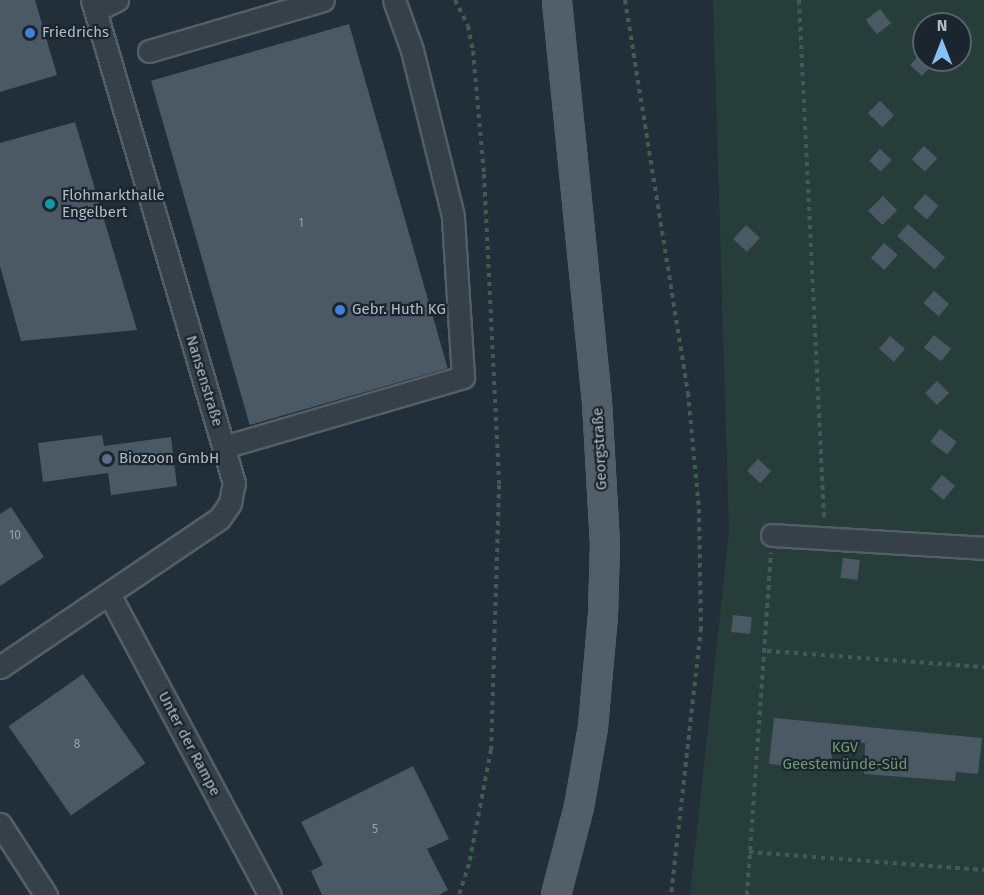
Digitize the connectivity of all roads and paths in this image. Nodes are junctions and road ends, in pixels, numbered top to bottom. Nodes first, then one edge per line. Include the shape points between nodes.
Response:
1 (117, 0) edge
2 (323, 0) edge
3 (394, 0) edge
4 (456, 0) edge
5 (557, 0) edge
6 (626, 0) edge
7 (799, 0) edge
8 (93, 5) edge
9 (287, 5) edge
10 (149, 51) dead end
11 (224, 447) junction
12 (772, 535) joint
13 (825, 538) junction
14 (984, 548) edge
15 (109, 594) junction
16 (767, 651) junction
17 (984, 667) edge
18 (0, 668) edge
19 (0, 824) edge
20 (749, 852) junction
21 (984, 870) edge
22 (46, 895) edge
23 (270, 895) edge
24 (459, 895) edge
25 (556, 895) edge
26 (671, 895) edge
27 (747, 895) edge

1 - 8 street, Nansenstraße
2 - 9 street
3 - 11 street via 415,61 453,216 463,378
4 - 24 path via 468,26 473,51 484,174 499,485 491,750 469,864
5 - 25 main road, Georgstraße via 597,402 605,545 592,727 579,807
6 - 26 path via 683,357 699,509 701,628
7 - 13 path
8 - 11 street, Nansenstraße
9 - 10 street
11 - 15 street, Nansenstraße via 234,483 230,503 219,519
12 - 13 street
12 - 16 path
13 - 14 street
15 - 18 street, Nansenstraße
15 - 23 street, Unter der Rampe
16 - 17 path
16 - 20 path
19 - 22 street
20 - 21 path
20 - 27 path

